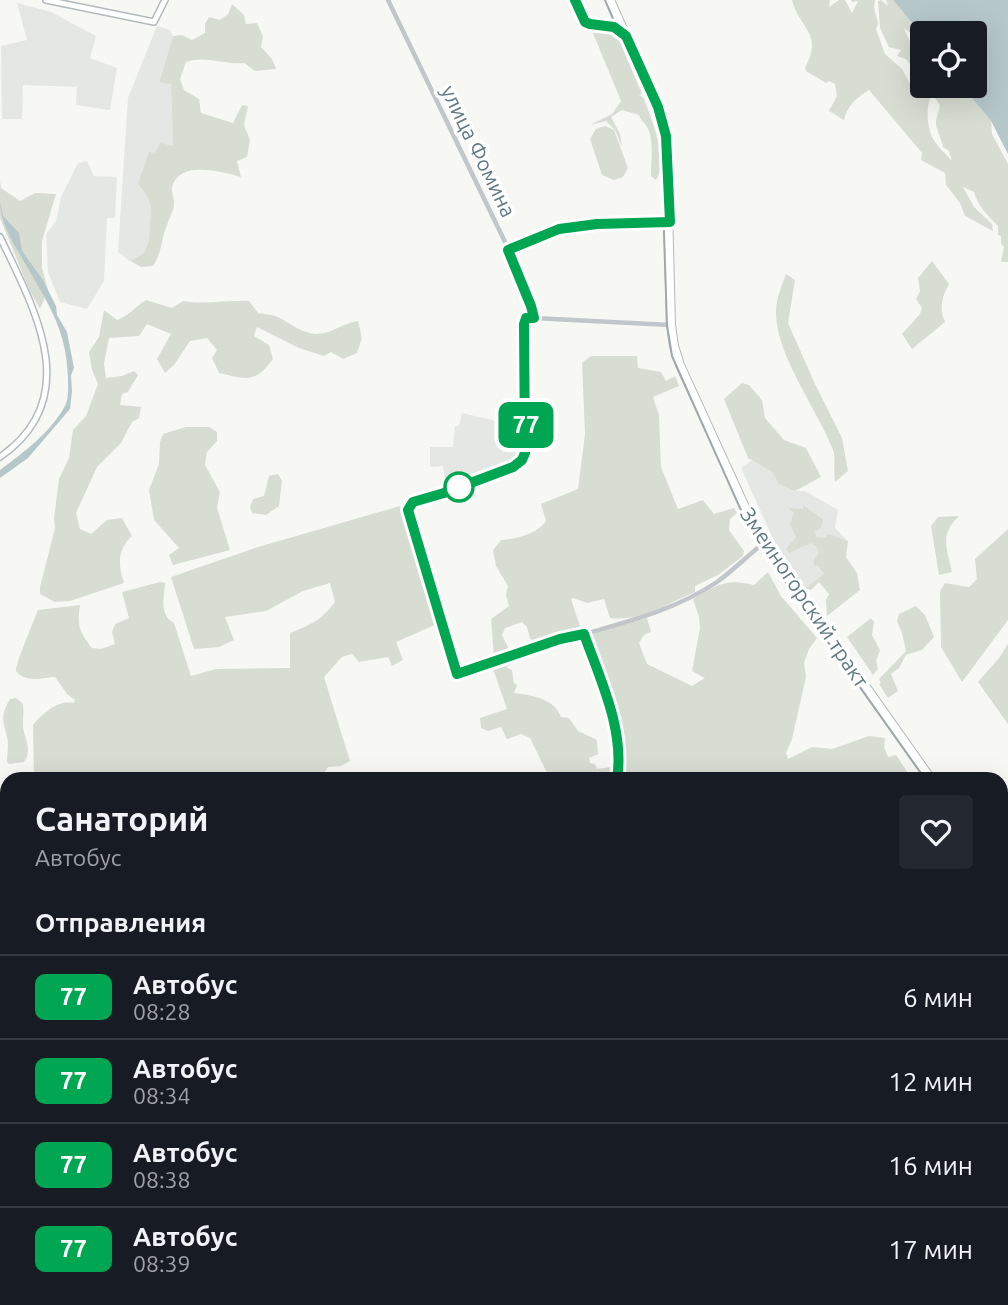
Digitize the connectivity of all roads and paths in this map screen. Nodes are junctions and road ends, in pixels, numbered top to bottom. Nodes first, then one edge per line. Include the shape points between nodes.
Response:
1 (46, 0) edge
2 (165, 0) edge
3 (388, 0) edge
4 (575, 0) edge
5 (610, 0) edge
6 (626, 36) junction
7 (0, 237) edge
8 (671, 325) junction
9 (0, 457) edge
10 (764, 544) junction
11 (617, 772) edge
12 (926, 772) edge

1 - 2 main road via 155,22
3 - 8 street, улица Фомина via 506,244 534,318
4 - 6 highway via 585,22 614,27
5 - 6 highway, Змеиногорский тракт
6 - 8 highway, Змеиногорский тракт via 666,130
7 - 9 main road via 38,323 47,365 46,391 38,414 19,442
8 - 10 highway, Змеиногорский тракт via 680,365
10 - 11 street via 687,599 584,634 614,725
10 - 12 highway, Змеиногорский тракт

